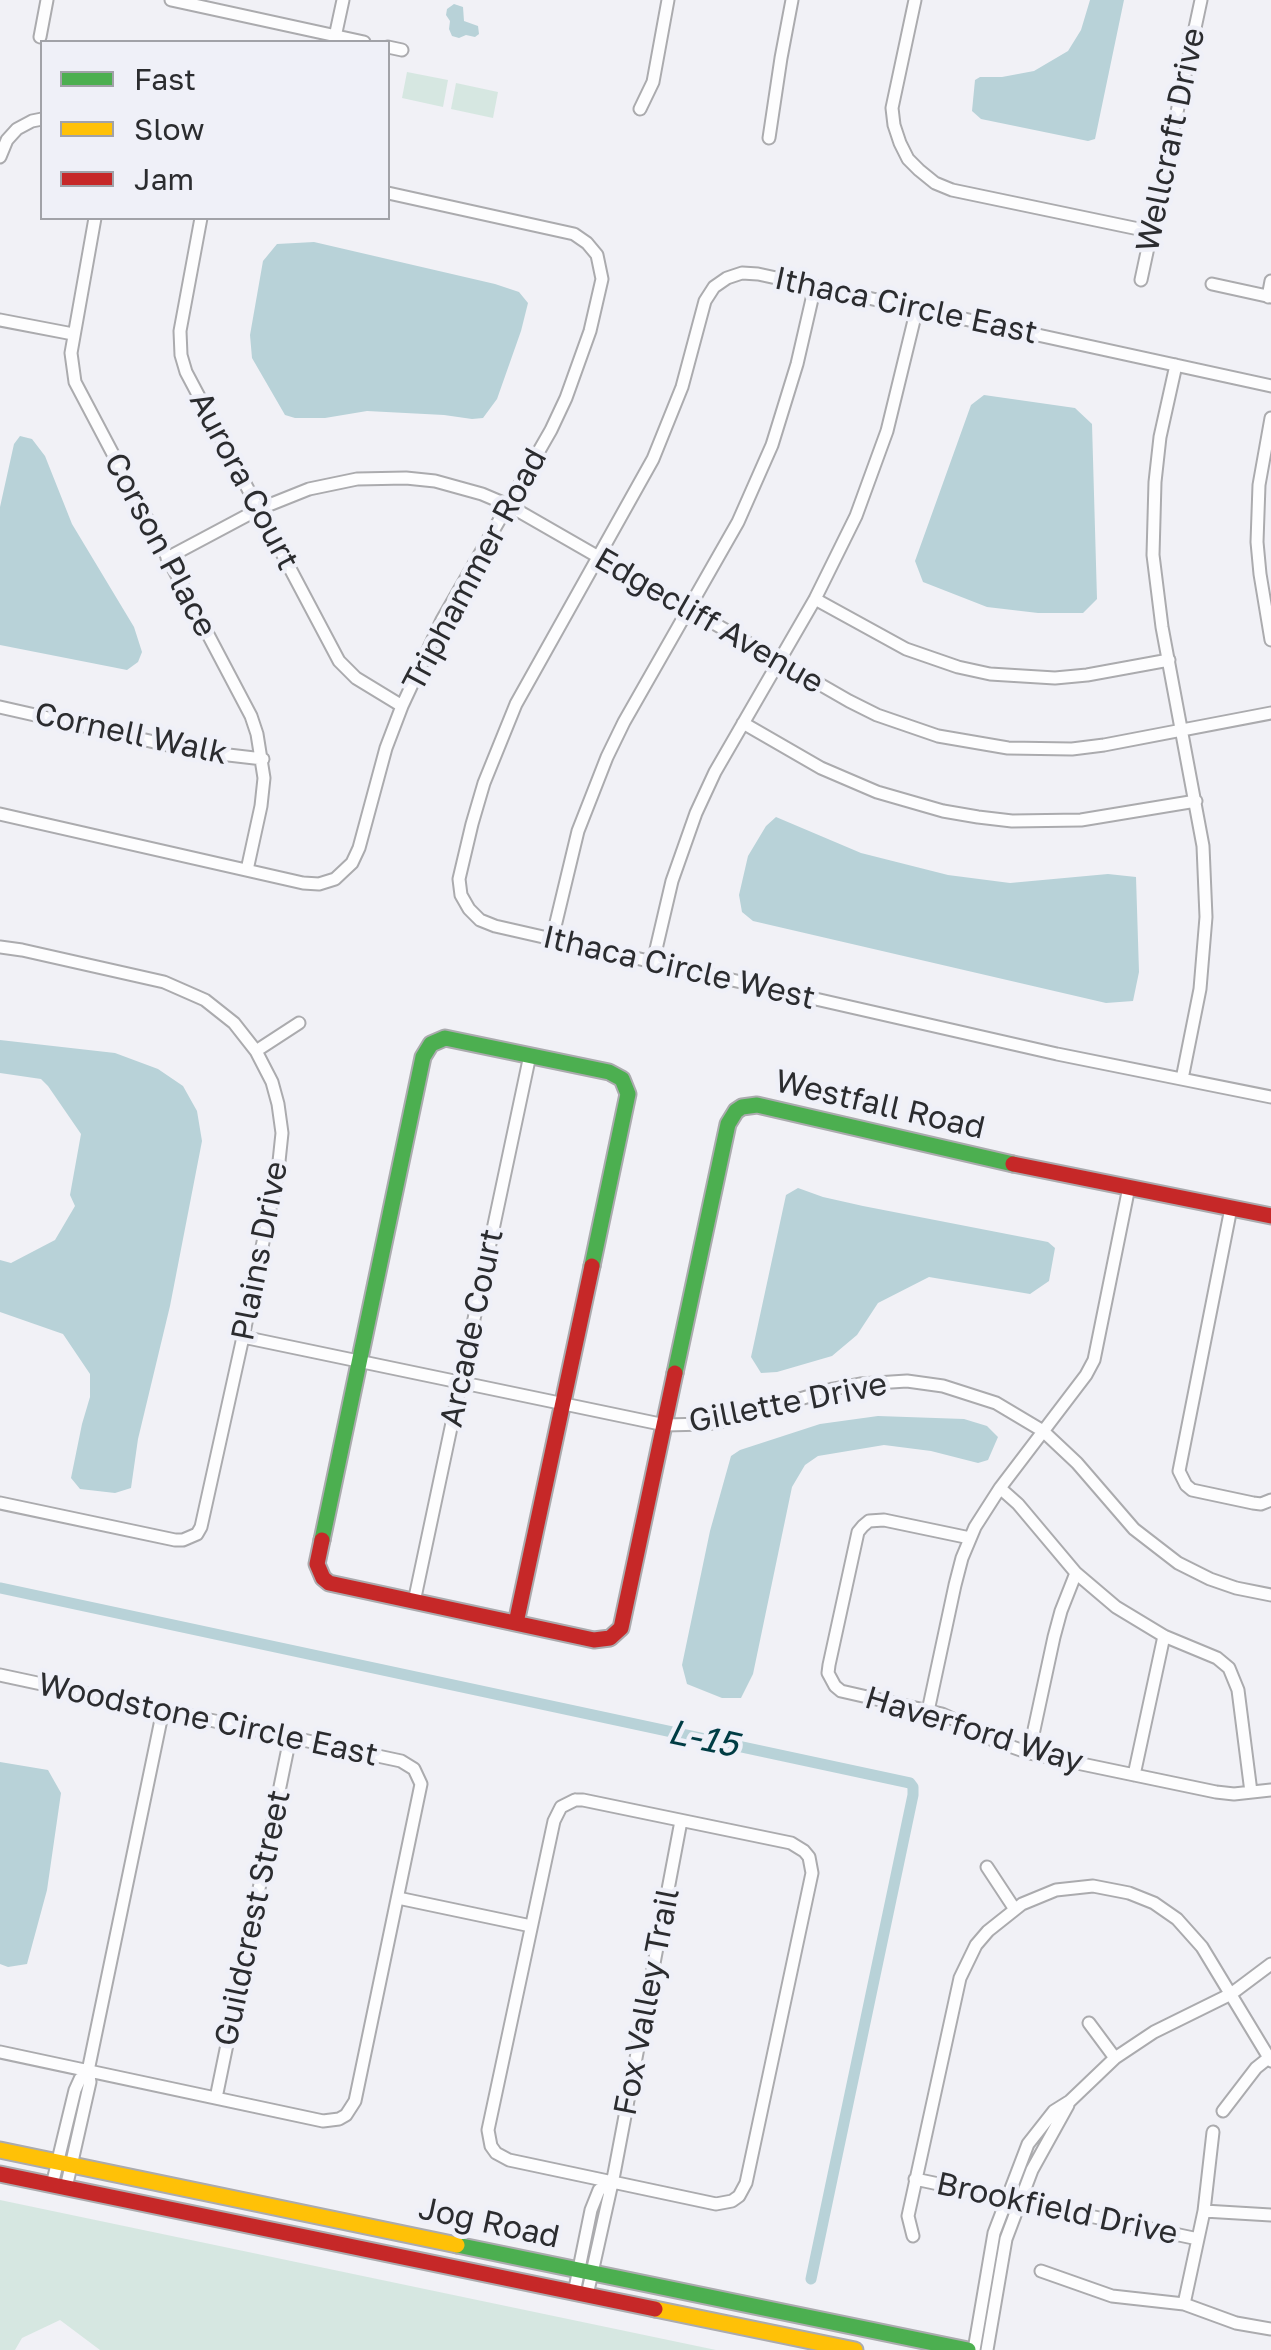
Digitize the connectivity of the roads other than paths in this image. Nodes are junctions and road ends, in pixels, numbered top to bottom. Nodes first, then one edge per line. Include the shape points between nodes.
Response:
1 (47, 0) edge
2 (171, 0) edge
3 (343, 0) edge
4 (668, 0) edge
5 (792, 0) edge
6 (915, 0) edge
7 (1201, 0) edge
8 (335, 37) junction
9 (40, 38) dead end
10 (352, 40) edge
11 (390, 47) edge
12 (402, 50) dead end
13 (640, 108) dead end
14 (40, 119) edge
15 (769, 138) dead end
16 (0, 157) edge
17 (390, 192) edge
18 (95, 220) edge
19 (201, 220) edge
20 (1152, 232) junction
21 (1141, 280) dead end
22 (1271, 281) edge
23 (1212, 284) dead end
24 (815, 286) junction
25 (1269, 297) edge
26 (917, 308) junction
27 (0, 320) edge
28 (73, 334) junction
29 (1176, 365) junction
30 (1271, 386) edge
31 (1271, 418) edge
32 (508, 505) junction
33 (259, 509) junction
34 (598, 557) junction
35 (167, 558) junction
36 (815, 599) junction
37 (689, 609) junction
38 (1271, 640) edge
39 (1169, 660) junction
40 (779, 661) junction
41 (402, 706) junction
42 (0, 707) edge
43 (1271, 713) edge
44 (743, 723) junction
45 (1182, 730) junction
46 (263, 760) junction
47 (1196, 801) junction
48 (0, 814) edge
49 (246, 870) junction
50 (552, 939) junction
51 (0, 947) edge
52 (654, 962) junction
53 (300, 1023) dead end
54 (256, 1050) junction
55 (530, 1055) junction
56 (1182, 1079) junction
57 (1271, 1098) edge
58 (1129, 1188) junction
59 (1232, 1208) junction
60 (1271, 1216) edge
61 (243, 1337) junction
62 (358, 1362) junction
63 (460, 1383) junction
64 (562, 1405) junction
65 (665, 1425) junction
66 (1043, 1431) junction
67 (1000, 1488) junction
68 (1271, 1500) edge
69 (0, 1502) edge
70 (970, 1538) junction
71 (1076, 1573) junction
72 (1271, 1595) edge
73 (414, 1602) junction
74 (516, 1623) junction
75 (1164, 1636) junction
76 (0, 1676) edge
77 (163, 1710) junction
78 (928, 1711) junction
79 (290, 1738) junction
80 (1029, 1753) junction
81 (1134, 1775) junction
82 (1271, 1790) edge
83 (1251, 1792) junction
84 (681, 1821) junction
85 (987, 1867) dead end
86 (398, 1898) junction
87 (1014, 1908) junction
88 (532, 1926) junction
89 (1271, 1964) edge
90 (1230, 1994) junction
91 (1088, 2023) dead end
92 (0, 2052) edge
93 (1115, 2058) junction
94 (1270, 2058) edge
95 (88, 2071) junction
96 (216, 2098) junction
97 (1222, 2111) dead end
98 (1213, 2132) dead end
99 (0, 2150) edge
100 (64, 2164) junction
101 (0, 2174) edge
102 (916, 2179) junction
103 (612, 2182) junction
104 (59, 2187) junction
105 (1012, 2200) junction
106 (1204, 2211) junction
107 (1271, 2214) edge
108 (913, 2236) dead end
109 (1198, 2239) junction
110 (584, 2271) junction
111 (1040, 2272) dead end
112 (580, 2294) junction
113 (1184, 2304) junction
114 (1271, 2329) edge
115 (855, 2350) edge
116 (971, 2350) edge
117 (987, 2350) edge

1 - 9 street
2 - 8 street
3 - 8 street
4 - 13 street via 652,82
5 - 15 street
6 - 20 street via 892,108 900,144 919,170 952,190
7 - 20 street, Wellcraft Drive
8 - 10 street
11 - 12 street
14 - 16 street via 17,128
17 - 32 street, Triphammer Road via 574,234 600,263 601,287 580,365
18 - 28 street, Corson Place
19 - 33 street, Aurora Court via 181,355
20 - 21 street, Wellcraft Drive
22 - 25 street
23 - 25 street
24 - 26 street, Ithaca Circle East
24 - 34 street, Ithaca Circle East via 750,272 714,288 669,423
24 - 37 street via 772,445
26 - 29 street, Ithaca Circle East
26 - 36 street via 873,474
27 - 28 street
28 - 35 street, Corson Place via 72,368 81,397
29 - 30 street, Ithaca Circle East
29 - 39 street via 1153,518 1156,591
31 - 38 street via 1257,510
32 - 33 street, Edgecliff Avenue via 454,486 386,477 328,484
32 - 34 street, Edgecliff Avenue
32 - 41 street, Triphammer Road
33 - 35 street, Edgecliff Avenue
33 - 41 street, Aurora Court via 344,667
34 - 37 street, Edgecliff Avenue
34 - 50 street, Ithaca Circle West via 499,743 459,879 464,902 480,920
35 - 46 street, Corson Place via 251,716
36 - 39 street via 906,650 990,674 1071,677
36 - 40 street
37 - 40 street, Edgecliff Avenue
37 - 50 street via 591,793
39 - 45 street
40 - 44 street
40 - 45 street, Edgecliff Avenue via 878,715 969,743 1072,749
41 - 49 street, Triphammer Road via 347,869 311,884
42 - 46 street, Cornell Walk
43 - 45 street, Edgecliff Avenue
44 - 47 street via 861,786 978,817 1081,820
44 - 52 street via 683,846
45 - 47 street
46 - 49 street, Corson Place via 263,797
47 - 56 street via 1206,918
48 - 49 street, Triphammer Road
50 - 52 street, Ithaca Circle West
51 - 54 street, Plains Drive via 185,990 223,1013
52 - 56 street, Ithaca Circle West
53 - 54 street
54 - 61 street, Plains Drive via 272,1082 282,1133
55 - 62 street via 445,1038 426,1050
55 - 63 street, Arcade Court
55 - 64 street via 608,1072 628,1094
56 - 57 street, Ithaca Circle West
58 - 59 street, Westfall Road
58 - 65 street, Westfall Road via 742,1107 728,1124
58 - 66 street via 1094,1360
59 - 60 street, Westfall Road
59 - 68 street via 1179,1472 1192,1490 1253,1504
61 - 62 street, Gillette Drive
61 - 69 street, Plains Drive via 197,1534 175,1540
62 - 63 street, Gillette Drive
62 - 73 street via 316,1564 329,1583
63 - 64 street, Gillette Drive
63 - 73 street, Arcade Court
64 - 65 street, Gillette Drive
64 - 74 street
65 - 66 street, Gillette Drive via 730,1420 833,1389 906,1382 970,1393
65 - 74 street via 621,1628 594,1640
66 - 67 street
66 - 72 street, Gillette Drive via 1155,1547 1210,1579
67 - 70 street
67 - 71 street
70 - 78 street
70 - 78 street, Haverford Way via 884,1520 869,1521 858,1532 830,1680 841,1691
71 - 75 street
71 - 80 street via 1054,1636
73 - 74 street
75 - 81 street
75 - 83 street via 1217,1658 1233,1675
76 - 77 street, Woodstone Circle East
77 - 79 street, Woodstone Circle East
77 - 95 street
78 - 80 street, Haverford Way
79 - 86 street, Woodstone Circle East via 401,1761 419,1776
79 - 96 street, Guildcrest Street
80 - 81 street, Haverford Way
81 - 83 street, Haverford Way via 1216,1792
82 - 83 street, Haverford Way
84 - 88 street via 568,1802 554,1820
84 - 103 street, Fox Valley Trail
84 - 103 street via 798,1846 812,1873 744,2190 716,2204
85 - 87 street
86 - 88 street
86 - 96 street via 355,2101 346,2115 323,2120
87 - 90 street via 1074,1887 1138,1896 1190,1932
87 - 102 street via 976,1945 960,1978
88 - 103 street via 488,2138 509,2160
89 - 90 street
90 - 93 street
90 - 94 street
91 - 93 street
92 - 95 street
93 - 105 street via 1054,2111 1028,2144
94 - 97 street
95 - 96 street
95 - 100 street
98 - 106 street
99 - 100 street, Jog Road
100 - 104 street
100 - 110 street, Jog Road
101 - 104 street, Jog Road
102 - 105 street, Brookfield Drive
102 - 108 street via 908,2216
103 - 110 street, Fox Valley Trail
104 - 112 street, Jog Road
105 - 109 street, Brookfield Drive
105 - 116 street via 994,2233
105 - 117 street
106 - 107 street
106 - 109 street
109 - 113 street
110 - 112 street, Fox Valley Trail
110 - 116 street, Jog Road
111 - 113 street via 1112,2296
112 - 115 street, Jog Road
113 - 114 street

